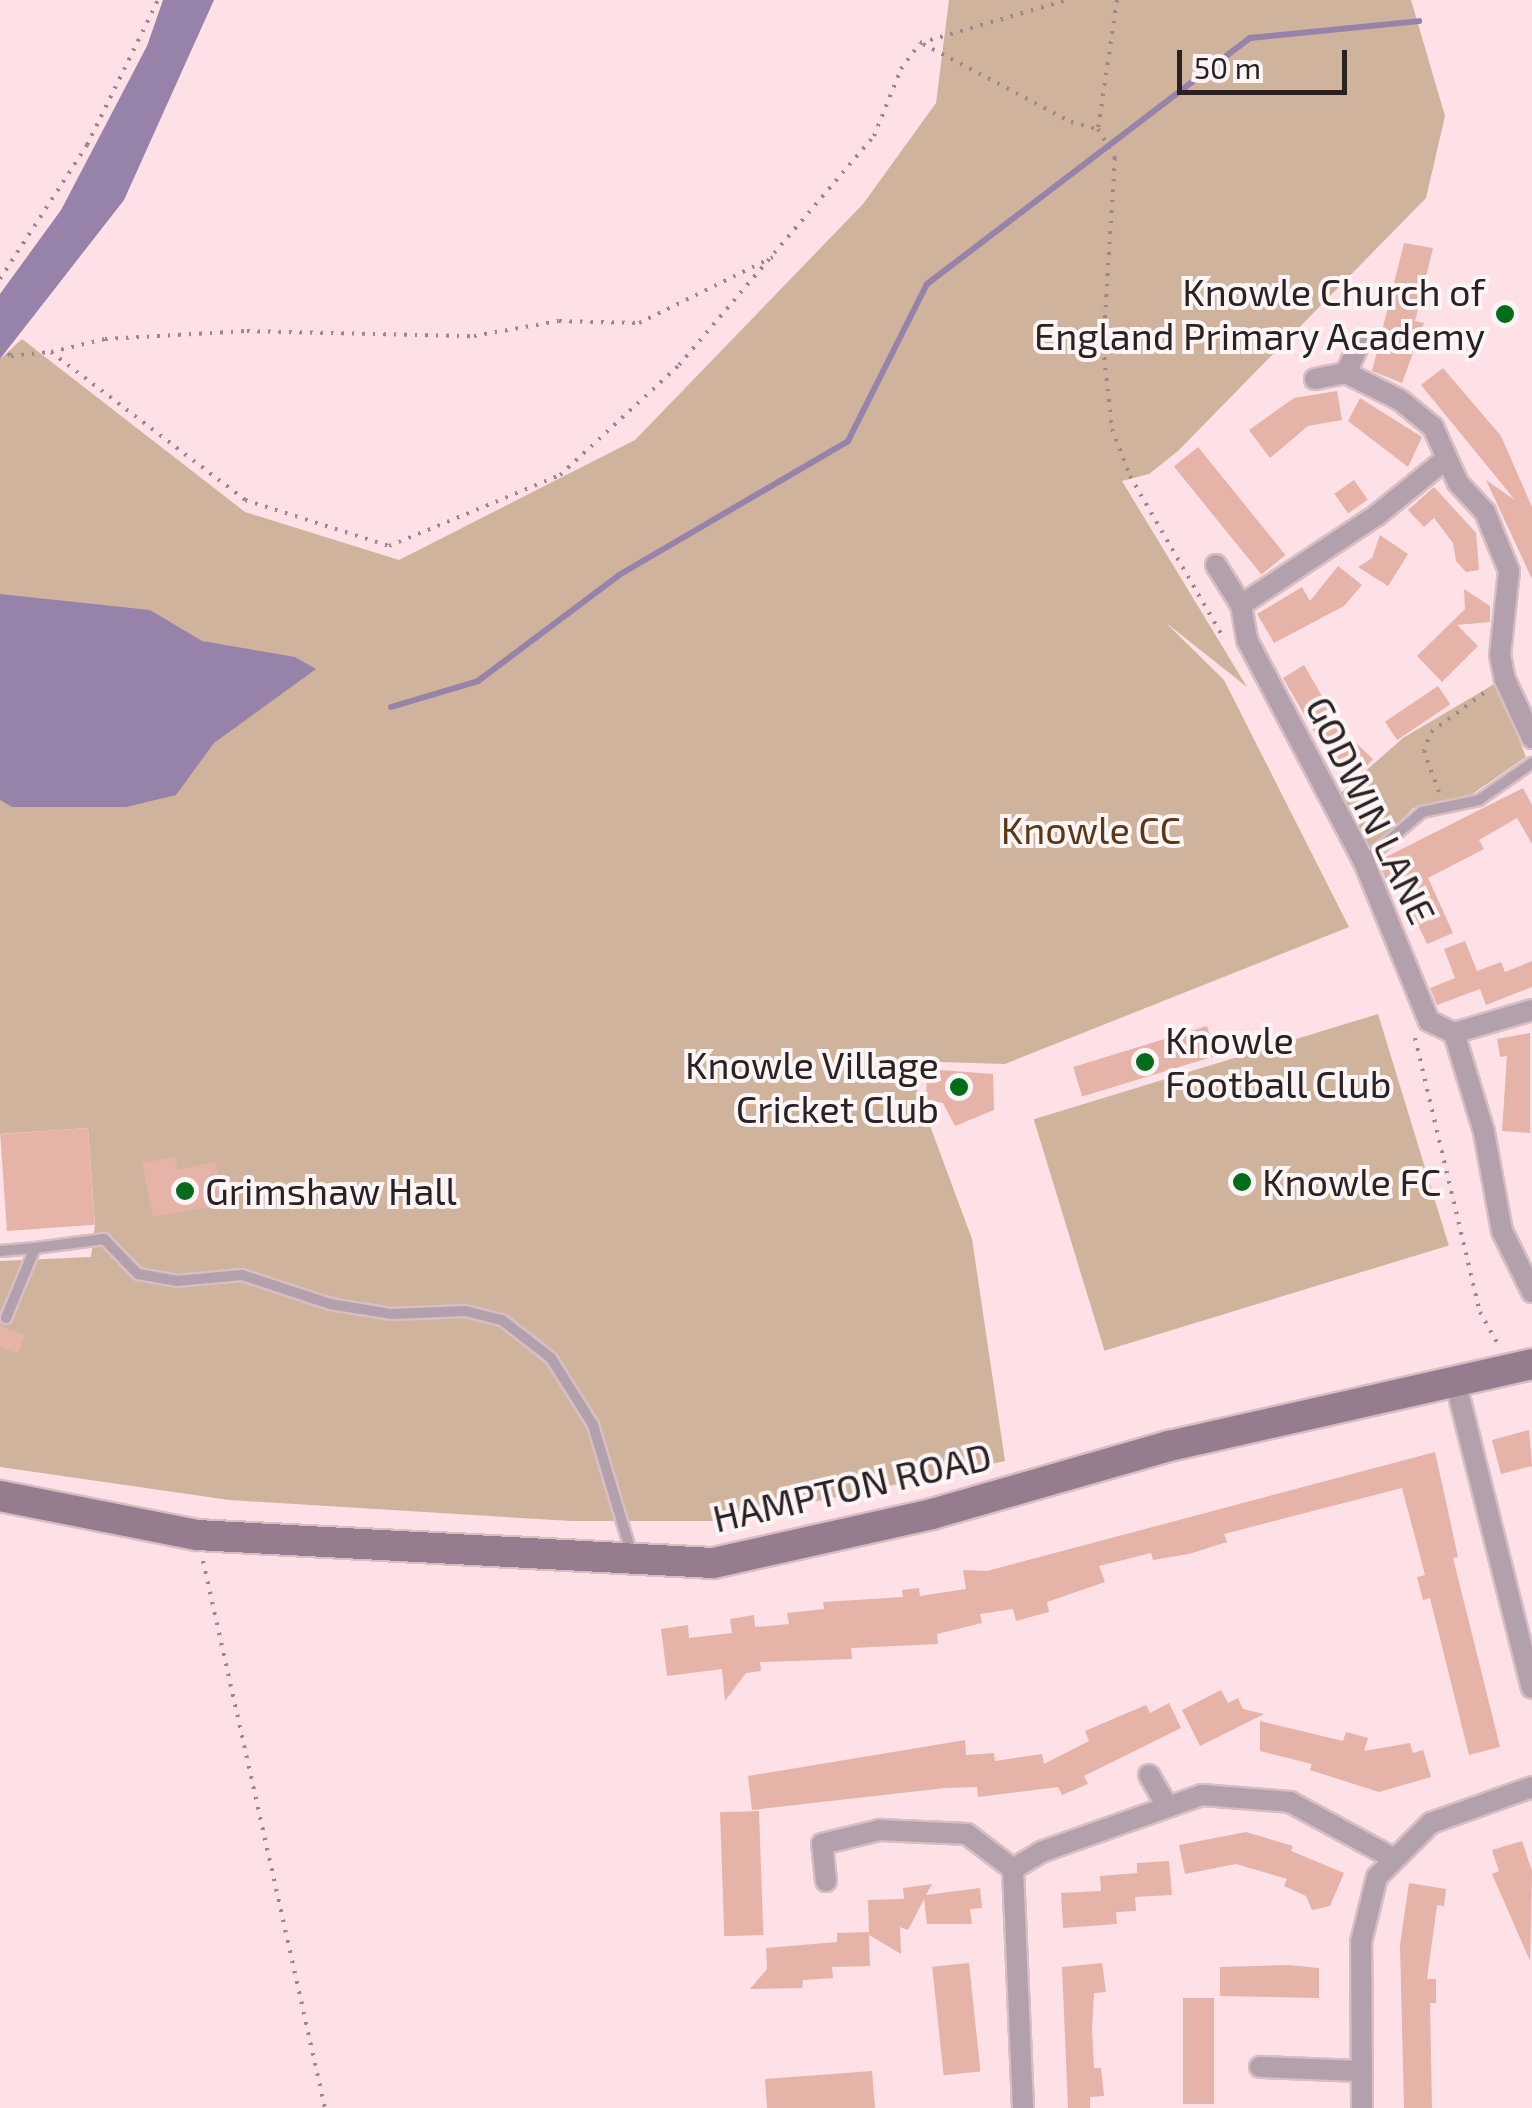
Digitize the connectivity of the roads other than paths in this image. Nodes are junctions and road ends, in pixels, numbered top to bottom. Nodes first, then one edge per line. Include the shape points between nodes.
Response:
1 (1359, 344) dead end
2 (1346, 372) junction
3 (1315, 379) dead end
4 (1446, 459) junction
5 (1216, 565) dead end
6 (1240, 605) junction
7 (1532, 738) edge
8 (1532, 763) edge
9 (1364, 862) junction
10 (1532, 1010) edge
11 (1454, 1033) junction
12 (35, 1248) junction
13 (0, 1251) edge
14 (1532, 1292) edge
15 (6, 1318) dead end
16 (1532, 1364) edge
17 (1455, 1380) junction
18 (0, 1496) edge
19 (634, 1561) junction
20 (1532, 1688) edge
21 (1149, 1775) dead end
22 (1532, 1787) edge
23 (1166, 1806) junction
24 (1391, 1857) junction
25 (1013, 1868) junction
26 (826, 1880) dead end
27 (1260, 2068) dead end
28 (1361, 2070) junction
29 (1022, 2108) edge
30 (1362, 2108) edge

1 - 2 street
2 - 3 street
2 - 4 street via 1400,400 1433,427
4 - 6 street via 1377,515
4 - 7 street via 1484,512 1509,570 1500,655
5 - 6 street, GODWIN LANE
6 - 9 street, GODWIN LANE via 1247,640
8 - 9 lane via 1479,800 1422,812
9 - 11 street, GODWIN LANE via 1429,1021
10 - 11 street
11 - 14 street via 1484,1132 1502,1231
12 - 13 lane
12 - 15 lane
12 - 19 lane via 104,1239 138,1274 176,1280 242,1275 330,1304 392,1314 465,1311 502,1320 551,1358 593,1426
16 - 17 street, HAMPTON ROAD
17 - 19 street, HAMPTON ROAD via 731,1559
17 - 20 street
18 - 19 street, HAMPTON ROAD via 197,1535
21 - 23 street
22 - 24 street via 1431,1824
23 - 24 street via 1202,1795 1290,1802
23 - 25 street
24 - 28 street via 1377,1877 1362,1942
25 - 26 street via 966,1834 880,1830 822,1844
25 - 29 street
27 - 28 street
28 - 30 street

